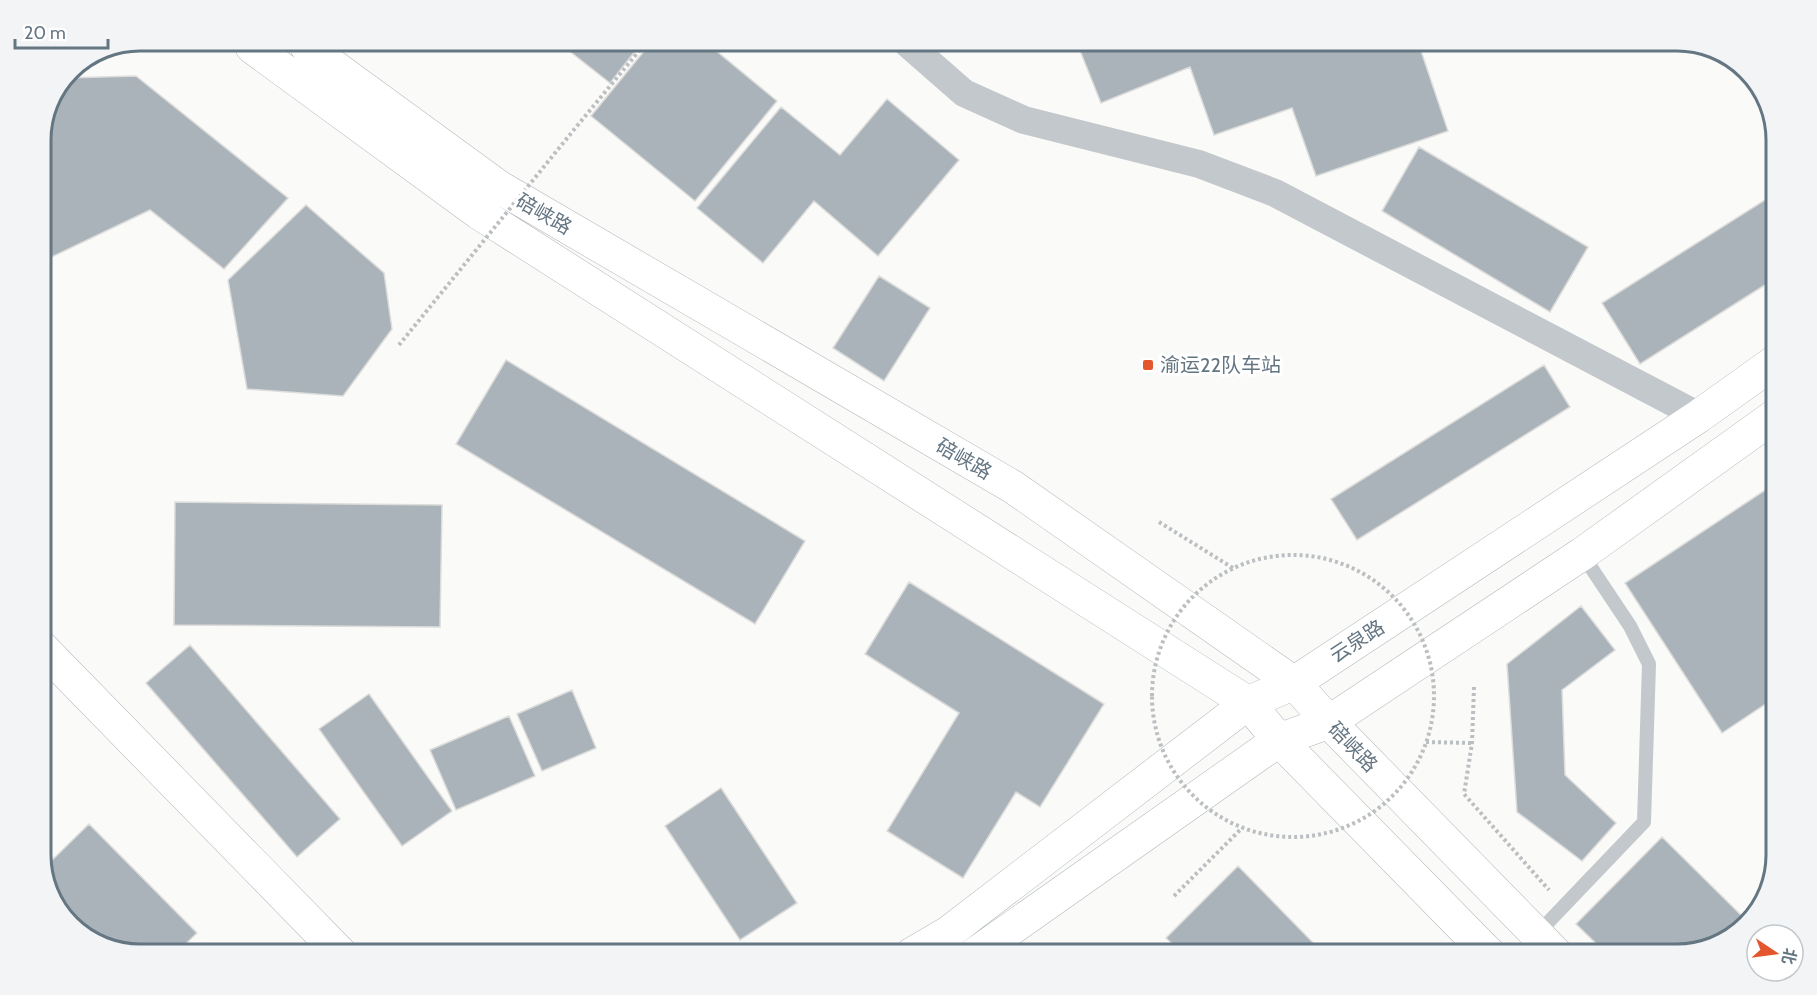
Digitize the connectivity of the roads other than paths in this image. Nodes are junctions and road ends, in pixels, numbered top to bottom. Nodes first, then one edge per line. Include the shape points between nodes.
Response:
1 (257, 51) edge
2 (312, 51) edge
3 (916, 51) edge
4 (1766, 368) edge
5 (1700, 416) junction
6 (1766, 422) edge
7 (1582, 554) junction
8 (51, 657) edge
9 (1294, 683) junction
10 (1248, 703) junction
11 (1329, 722) junction
12 (1279, 740) junction
13 (331, 944) edge
14 (929, 944) edge
15 (989, 944) edge
16 (1479, 944) edge
17 (1547, 944) edge

1 - 10 main road, 碚峡路 via 479,213
2 - 9 main road, 碚峡路 via 499,187 1013,487
3 - 5 street via 964,93 1024,120 1199,164 1275,194
4 - 5 main road, 云泉路
5 - 9 main road, 云泉路
6 - 7 main road
7 - 11 main road
7 - 17 lane via 1630,626 1649,664 1644,822 1563,907
8 - 13 main road
9 - 10 main road, 云泉路
9 - 11 main road, 碚峡路
10 - 12 main road, 碚峡路
10 - 14 main road, 云泉路
11 - 12 main road
11 - 17 main road, 碚峡路
12 - 15 main road
12 - 16 main road, 碚峡路

